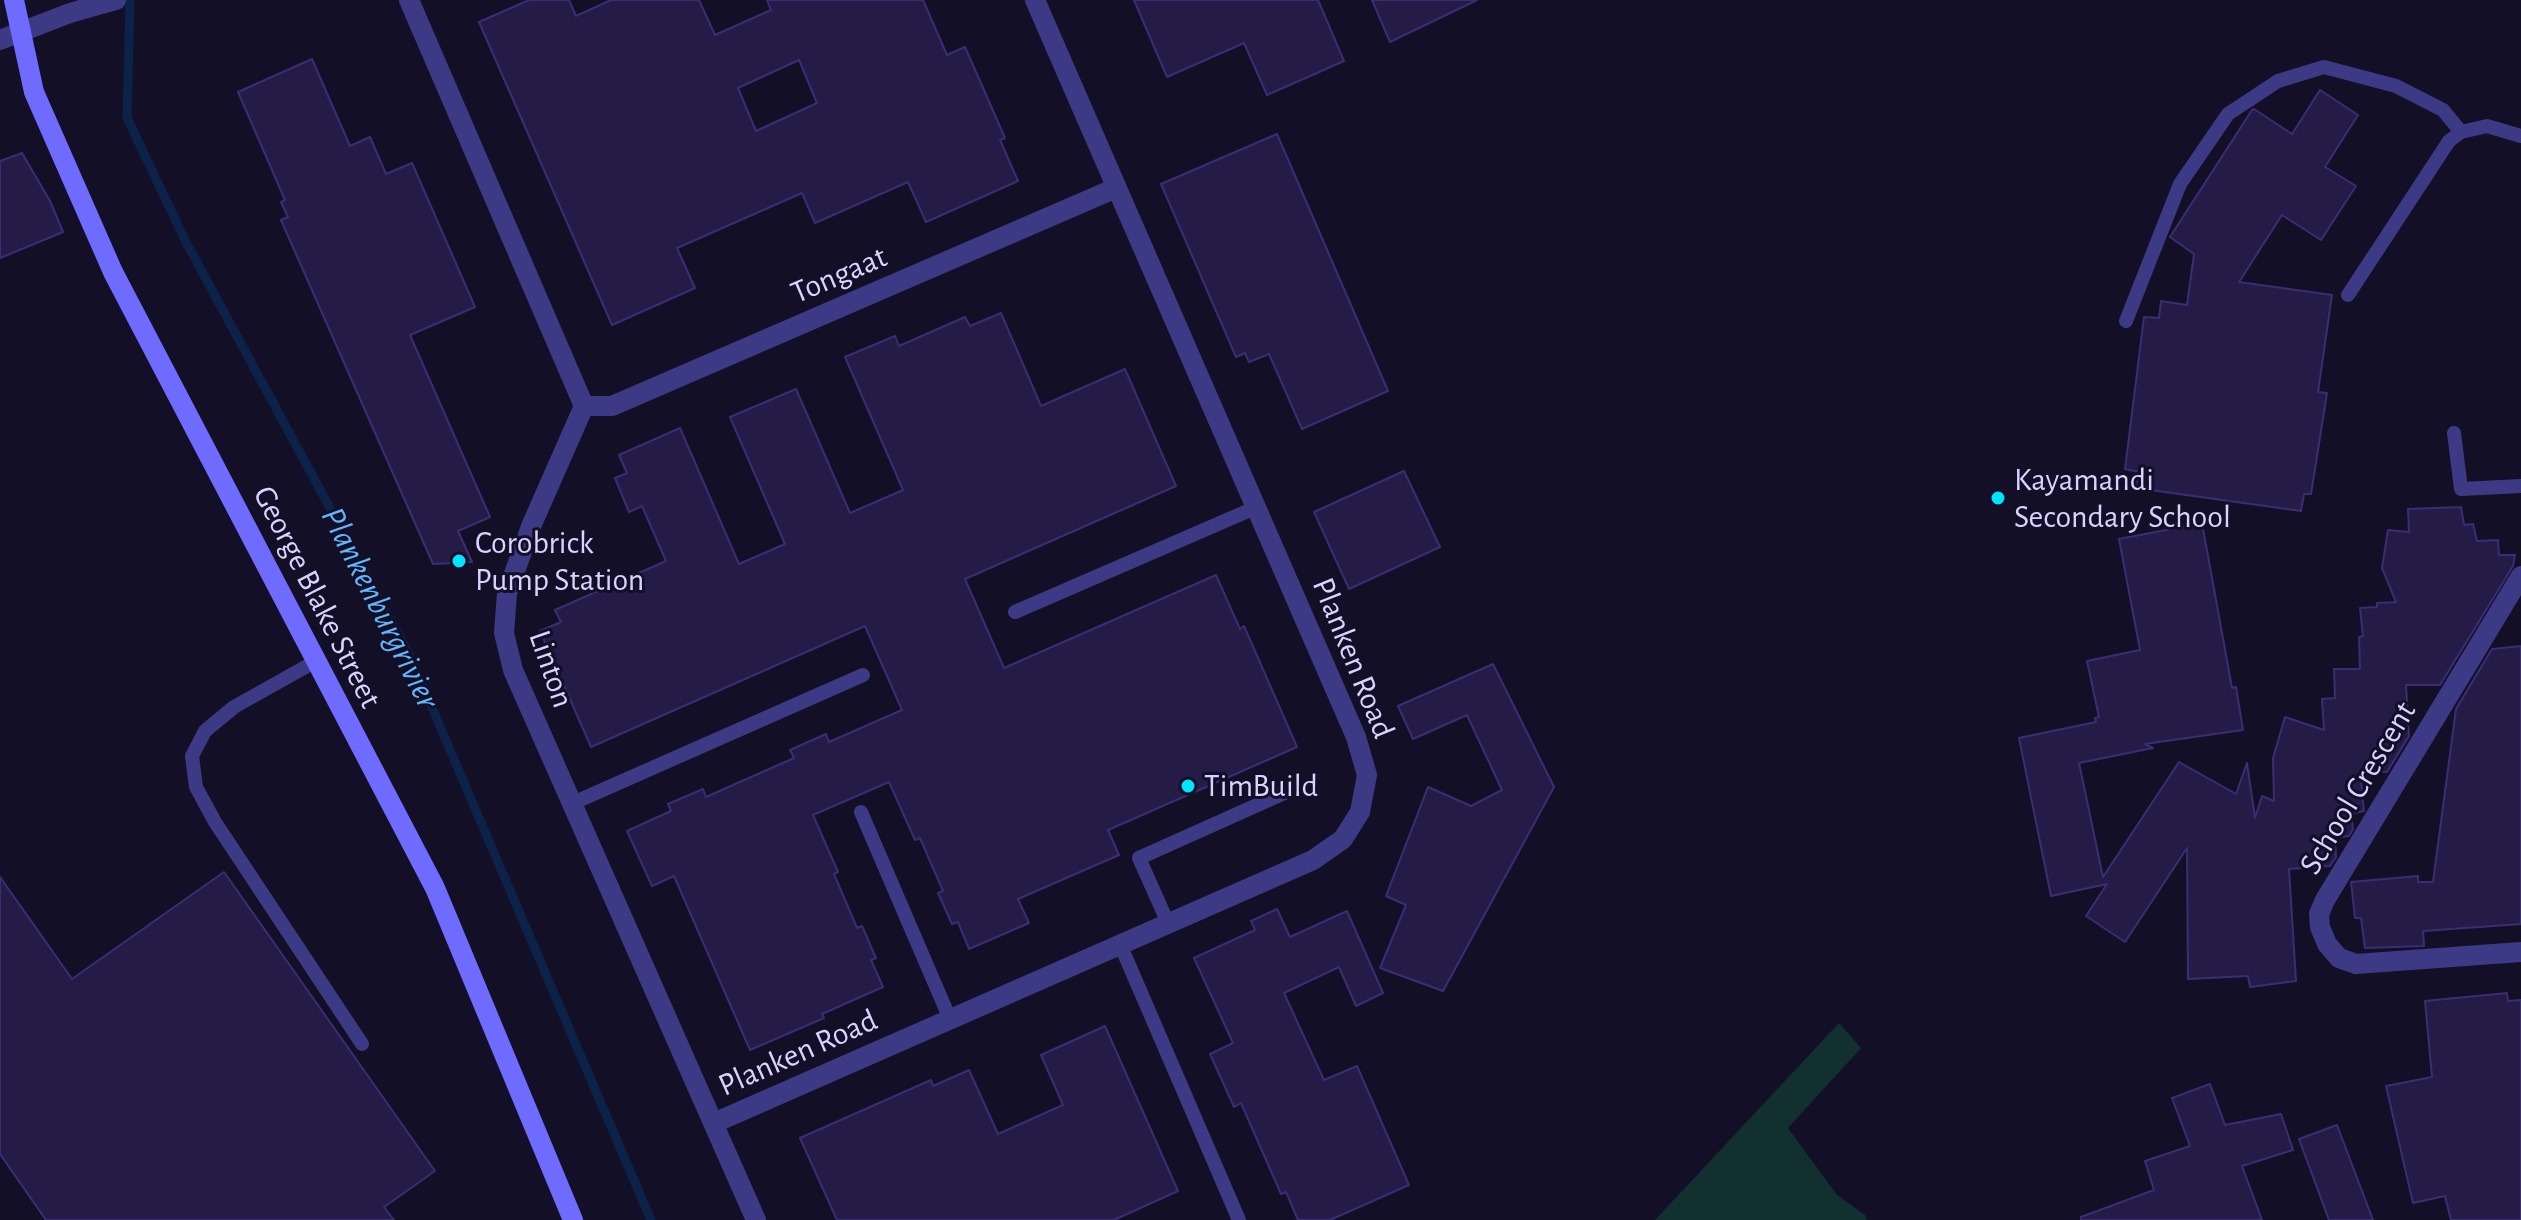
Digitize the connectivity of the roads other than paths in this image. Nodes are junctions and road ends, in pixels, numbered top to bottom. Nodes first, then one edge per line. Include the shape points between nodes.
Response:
1 (14, 0) edge
2 (116, 0) edge
3 (409, 0) edge
4 (1035, 0) edge
5 (20, 32) junction
6 (0, 40) edge
7 (2461, 132) junction
8 (2521, 136) edge
9 (1116, 188) junction
10 (2348, 295) dead end
11 (2126, 321) dead end
12 (584, 406) junction
13 (2454, 433) dead end
14 (2521, 486) edge
15 (1257, 507) junction
16 (2521, 576) edge
17 (1015, 612) dead end
18 (316, 661) junction
19 (863, 675) dead end
20 (1293, 789) dead end
21 (573, 803) junction
22 (861, 812) dead end
23 (1168, 923) junction
24 (1120, 944) junction
25 (2521, 952) edge
26 (950, 1019) junction
27 (362, 1044) dead end
28 (714, 1123) junction
29 (573, 1220) edge
30 (756, 1220) edge
31 (1239, 1220) edge

1 - 5 street, George Blake Street
2 - 5 street
3 - 12 street
4 - 9 street, Planken Road
5 - 6 street
5 - 18 street, George Blake Street via 34,92 113,272
7 - 8 lane via 2487,126
7 - 10 lane via 2439,154
7 - 11 lane via 2443,110 2396,86 2324,67 2278,81 2228,114 2180,184
9 - 12 street, Tongaat via 612,406
9 - 15 street, Planken Road
12 - 21 street, Linton via 507,593 504,633 513,670
13 - 14 lane via 2461,489
15 - 17 lane
15 - 23 street, Planken Road via 1356,737 1367,775 1360,812 1343,839 1313,860
16 - 25 street, School Crescent via 2319,914 2327,944 2339,958 2356,964
18 - 27 lane via 234,707 205,731 192,756 196,787 215,822
18 - 29 street, George Blake Street via 435,888
19 - 21 lane
20 - 23 lane via 1139,858
21 - 28 street, Linton
22 - 26 lane
23 - 24 street, Planken Road
24 - 26 street, Planken Road
24 - 31 lane
26 - 28 street, Planken Road
28 - 30 street, Linton

